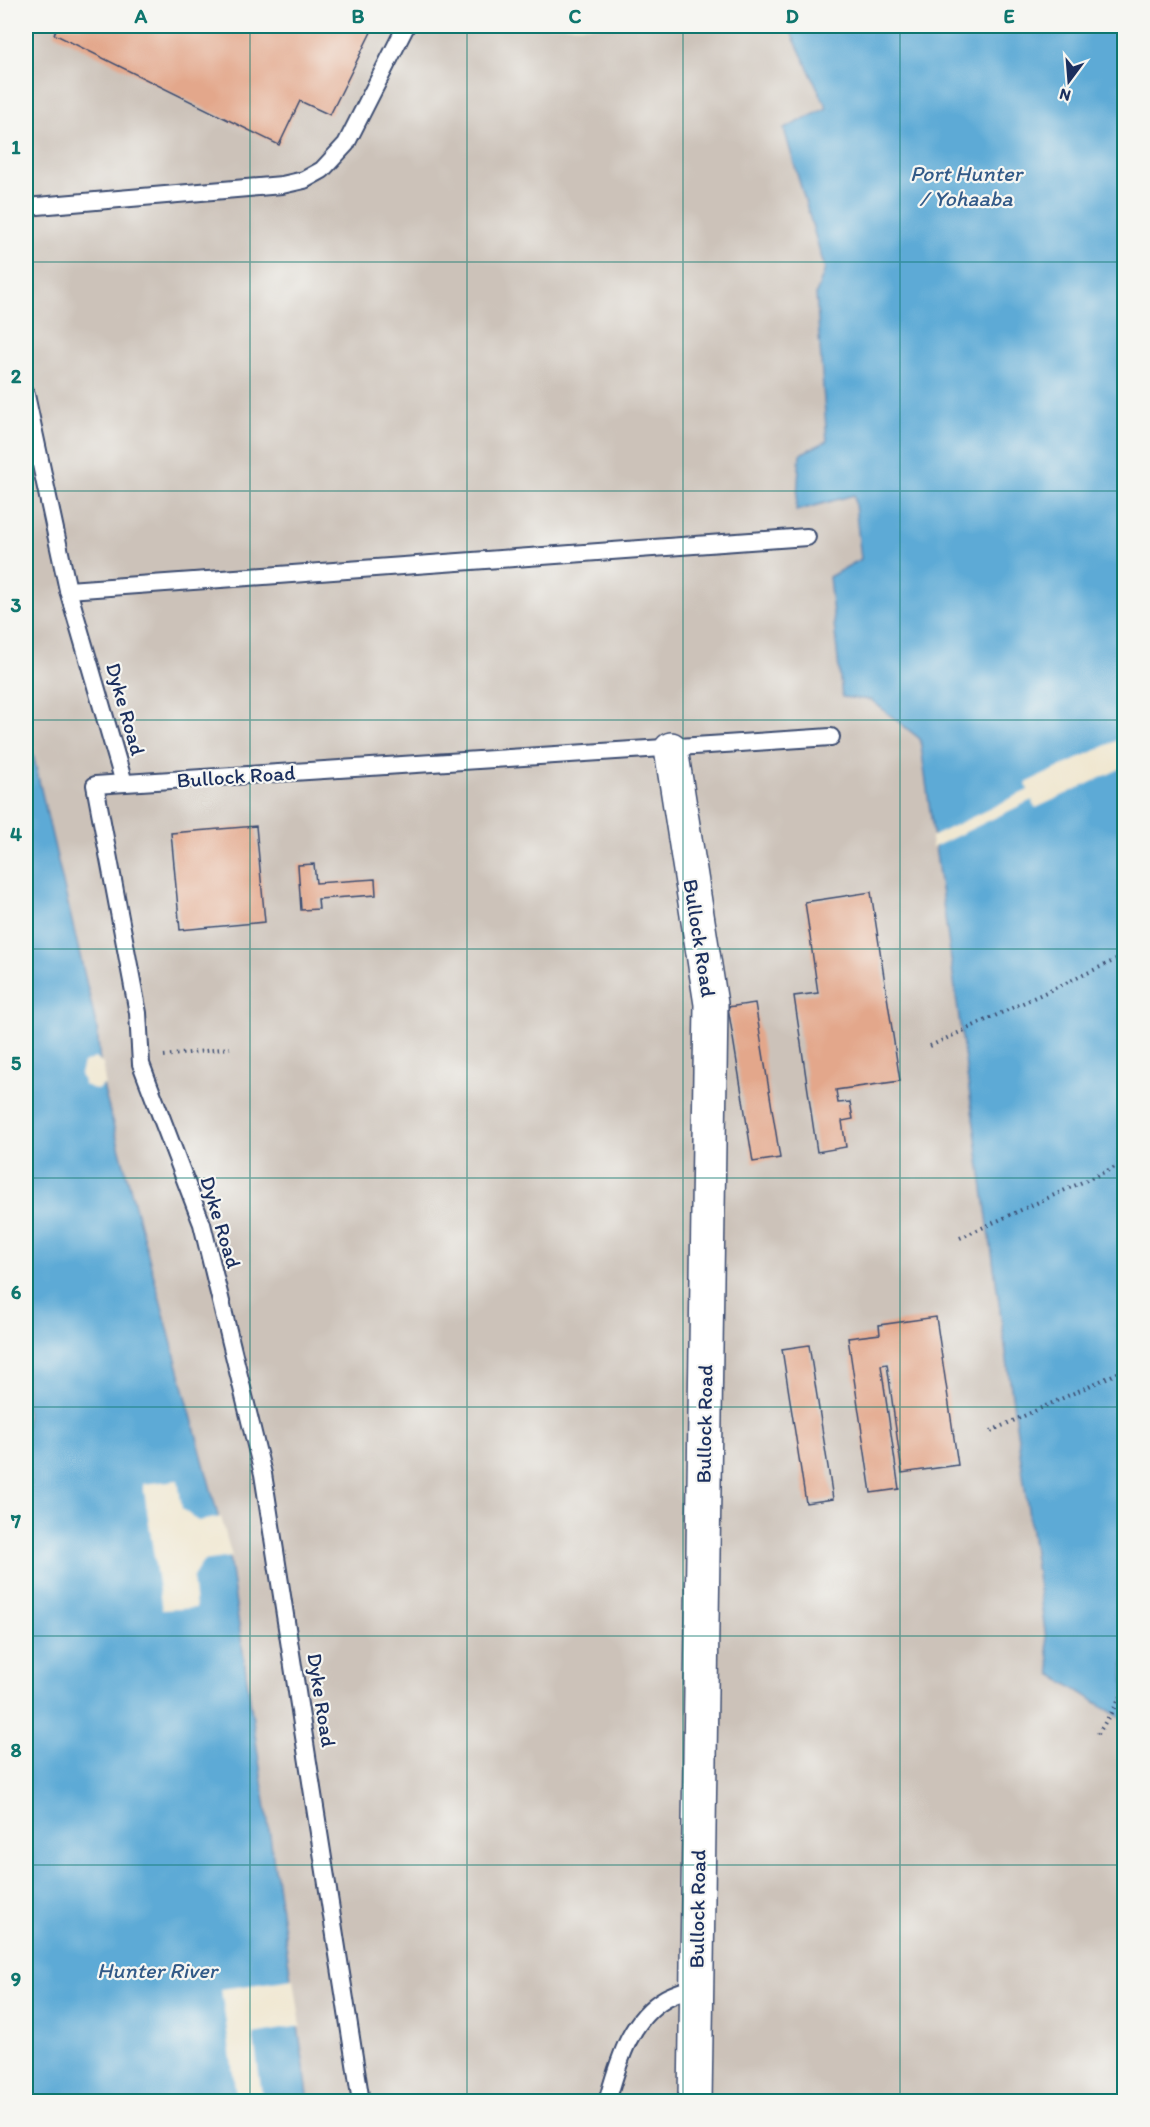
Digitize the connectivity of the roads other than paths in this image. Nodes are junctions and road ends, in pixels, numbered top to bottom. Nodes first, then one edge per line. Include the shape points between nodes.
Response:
1 (406, 26) edge
2 (26, 207) edge
3 (26, 394) edge
4 (807, 537) dead end
5 (68, 590) junction
6 (831, 737) dead end
7 (671, 749) junction
8 (124, 783) junction
9 (696, 1986) junction
10 (361, 2102) edge
11 (607, 2102) edge
12 (694, 2102) edge

1 - 2 lane via 346,144 322,170 304,180
3 - 5 lane, Dyke Road
4 - 5 lane
5 - 8 lane, Dyke Road
6 - 7 lane, Bullock Road
7 - 8 lane, Bullock Road
7 - 9 street, Bullock Road via 711,1004
8 - 10 lane, Dyke Road via 95,785 138,1013 141,1064 202,1224 262,1474
9 - 11 lane via 665,1998 634,2027
9 - 12 street, Bullock Road

